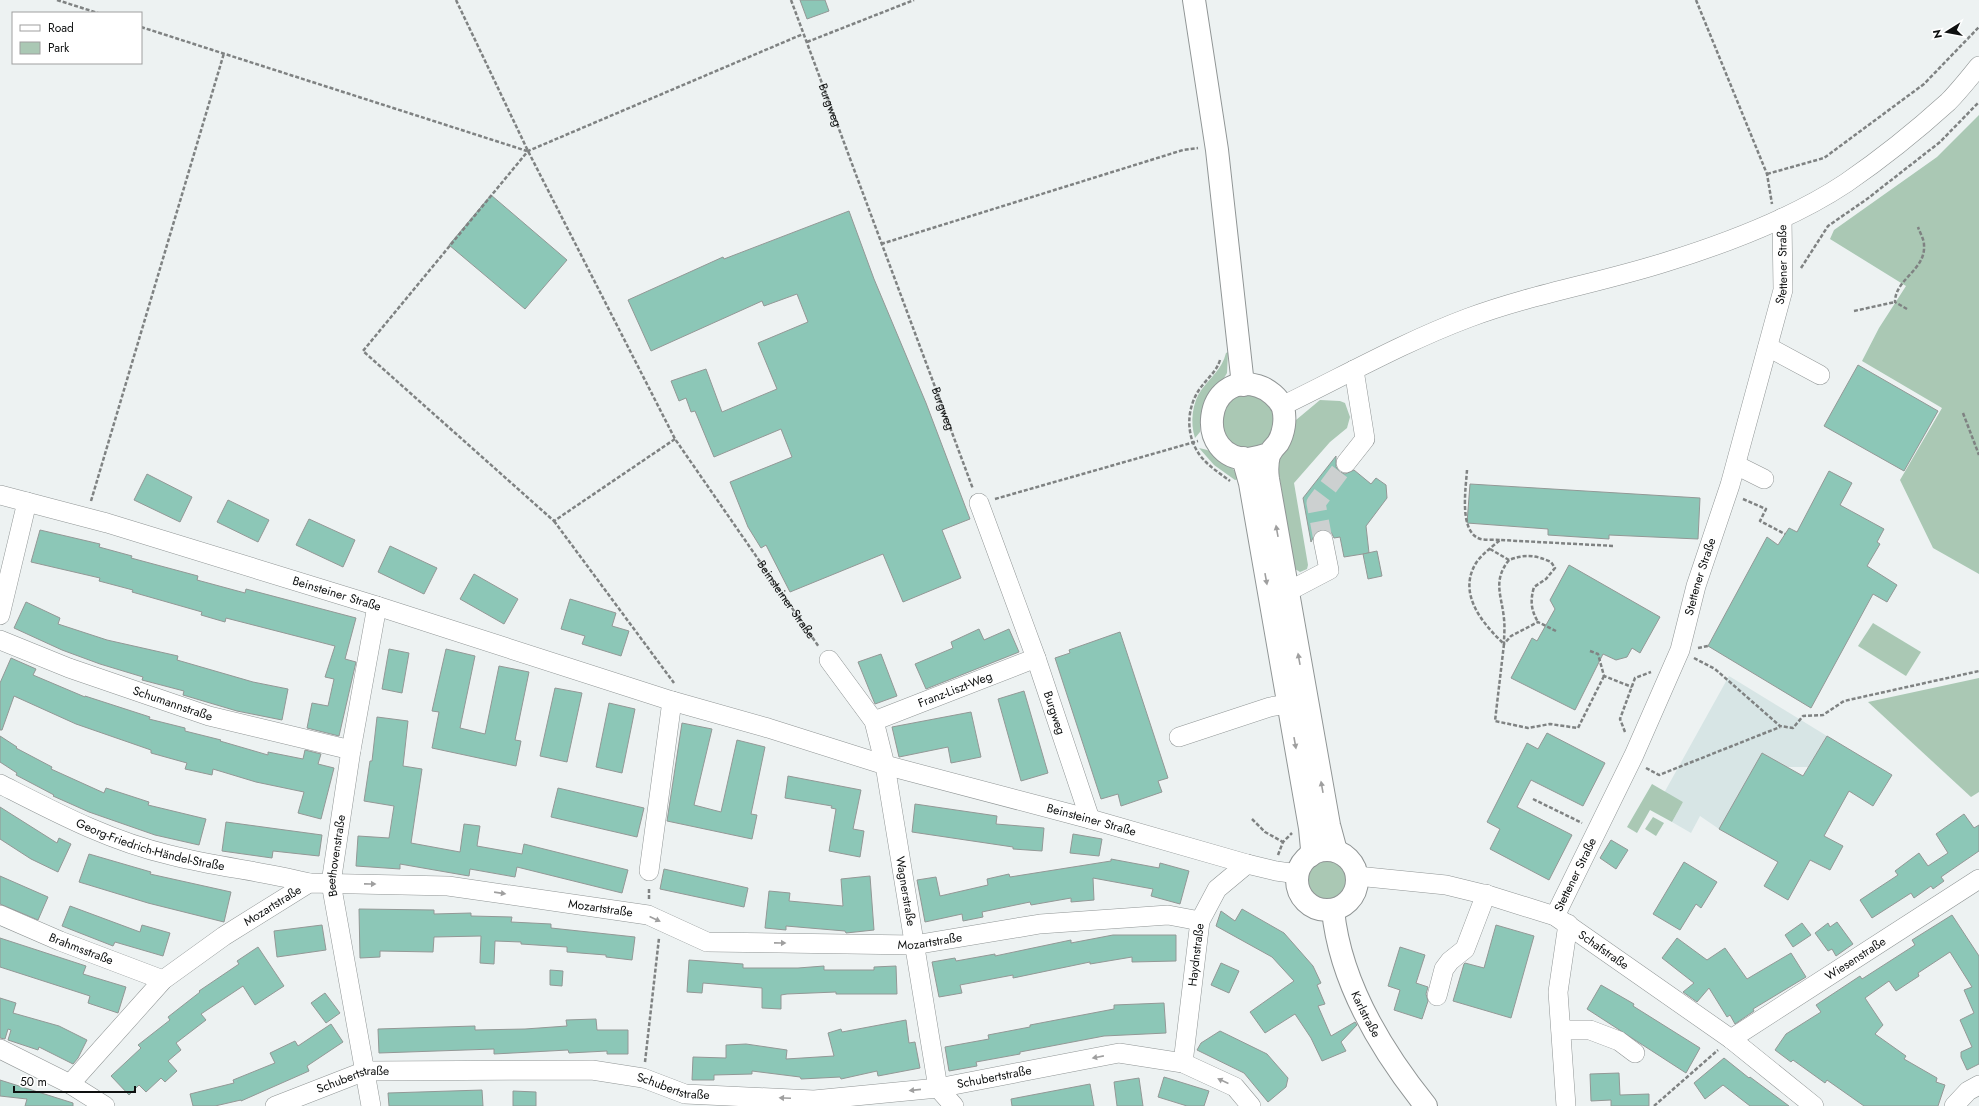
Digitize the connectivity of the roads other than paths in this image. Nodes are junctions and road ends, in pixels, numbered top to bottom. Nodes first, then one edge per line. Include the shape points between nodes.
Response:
1 (1194, 0) edge
2 (1979, 66) edge
3 (1779, 219) junction
4 (1768, 347) junction
5 (1354, 370) junction
6 (1820, 375) dead end
7 (1243, 385) junction
8 (1282, 406) junction
9 (1269, 454) junction
10 (1243, 458) junction
11 (1346, 463) tunnel mouth
12 (1736, 465) junction
13 (1764, 479) dead end
14 (0, 495) edge
15 (27, 502) junction
16 (979, 503) road end
17 (1323, 540) tunnel mouth
18 (1287, 592) junction
19 (377, 606) junction
20 (0, 615) edge
21 (0, 640) edge
22 (1036, 658) junction
23 (829, 660) road end
24 (672, 701) junction
25 (1288, 704) junction
26 (874, 721) junction
27 (1179, 737) dead end
28 (352, 750) junction
29 (885, 765) junction
30 (0, 784) edge
31 (1090, 819) junction
32 (1336, 851) junction
33 (1247, 864) junction
34 (1304, 865) junction
35 (649, 871) road end
36 (1357, 876) junction
37 (309, 883) junction
38 (331, 883) junction
39 (1976, 887) edge
40 (1486, 894) junction
41 (1333, 910) junction
42 (0, 915) edge
43 (1562, 920) junction
44 (1200, 921) junction
45 (914, 945) junction
46 (163, 980) junction
47 (1437, 996) dead end
48 (1561, 1030) junction
49 (1731, 1039) junction
50 (0, 1049) edge
51 (1635, 1053) dead end
52 (1183, 1063) junction
53 (365, 1071) junction
54 (70, 1084) junction
55 (1979, 1085) edge
56 (938, 1088) junction
57 (105, 1106) edge
58 (275, 1106) edge
59 (371, 1106) edge
60 (954, 1106) edge
61 (1251, 1106) edge
62 (1426, 1106) edge
63 (1566, 1106) edge
64 (1814, 1106) edge
65 (1954, 1106) edge

1 - 7 main road via 1217,146
2 - 3 street via 1949,100 1905,138 1845,183
3 - 4 street, Stettener Straße via 1783,290
3 - 5 street via 1724,243 1665,263 1468,318
4 - 6 street
4 - 12 street, Stettener Straße
5 - 8 street
5 - 11 street via 1365,439
7 - 8 main road via 1252,384 1264,388 1274,395
7 - 10 main road via 1230,389 1221,396 1213,409 1211,426 1220,446 1229,453
8 - 9 main road via 1284,427 1281,438
9 - 10 main road
18 -> 9 main road via 1268,479
10 -> 25 main road via 1250,483
12 - 13 street
12 - 43 street, Stettener Straße via 1696,586 1677,657 1596,831
14 - 15 street, Beinsteiner Straße
15 - 19 street, Beinsteiner Straße via 86,516
15 - 20 street
16 - 22 street, Burgweg
17 - 18 street via 1329,570
32 -> 18 main road
19 - 24 street, Beinsteiner Straße
19 - 28 street, Beethovenstraße
21 - 28 street, Schumannstraße via 69,668 210,716
22 - 26 street, Franz-Liszt-Weg
22 - 31 street, Burgweg
23 - 26 street
24 - 29 street, Beinsteiner Straße
24 - 35 street
25 - 27 street via 1270,707
25 -> 34 main road via 1310,828 1312,849
26 - 29 street
28 - 38 street, Beethovenstraße
29 - 31 street, Beinsteiner Straße
29 - 45 street, Wagnerstraße
30 - 37 street, Georg-Friedrich-Händel-Straße via 108,837 170,856 279,875
31 - 33 street, Beinsteiner Straße
32 - 34 main road via 1325,850
32 - 36 main road via 1350,860
33 - 34 street, Beinsteiner Straße via 1276,871
33 - 44 street, Haydnstraße via 1218,889
34 - 41 main road via 1300,892 1305,900 1312,906
36 - 40 street, Schafstraße via 1446,885
36 - 41 main road via 1353,894 1347,902
37 - 38 street, Mozartstraße
37 - 46 street, Mozartstraße via 224,936
38 -> 45 street, Mozartstraße via 448,886 654,918 707,942
38 - 53 street, Beethovenstraße
39 - 49 street, Wiesenstraße
40 - 43 street, Schafstraße
40 - 47 street via 1465,949 1444,969
41 - 62 main road, Karlstraße via 1340,946 1362,1008 1378,1037
42 - 46 street, Brahmsstraße
43 - 48 street, Stettener Straße via 1558,992
43 - 49 street, Schafstraße
44 - 45 street, Mozartstraße via 1168,915 1040,924
44 - 52 street, Haydnstraße
45 - 56 street, Wagnerstraße
46 - 54 street, Mozartstraße
48 - 51 street via 1590,1030 1619,1041
48 - 63 street, Stettener Straße
49 - 64 street, Schafstraße
50 - 54 street
52 -> 56 street, Schubertstraße via 1119,1052
61 -> 52 street, Schubertstraße via 1235,1087
56 -> 53 street, Schubertstraße via 814,1100 686,1094 643,1078 592,1070
53 - 58 street, Schubertstraße
53 - 59 street, Beethovenstraße
54 - 57 street
55 - 65 street via 1968,1091
56 - 60 street

